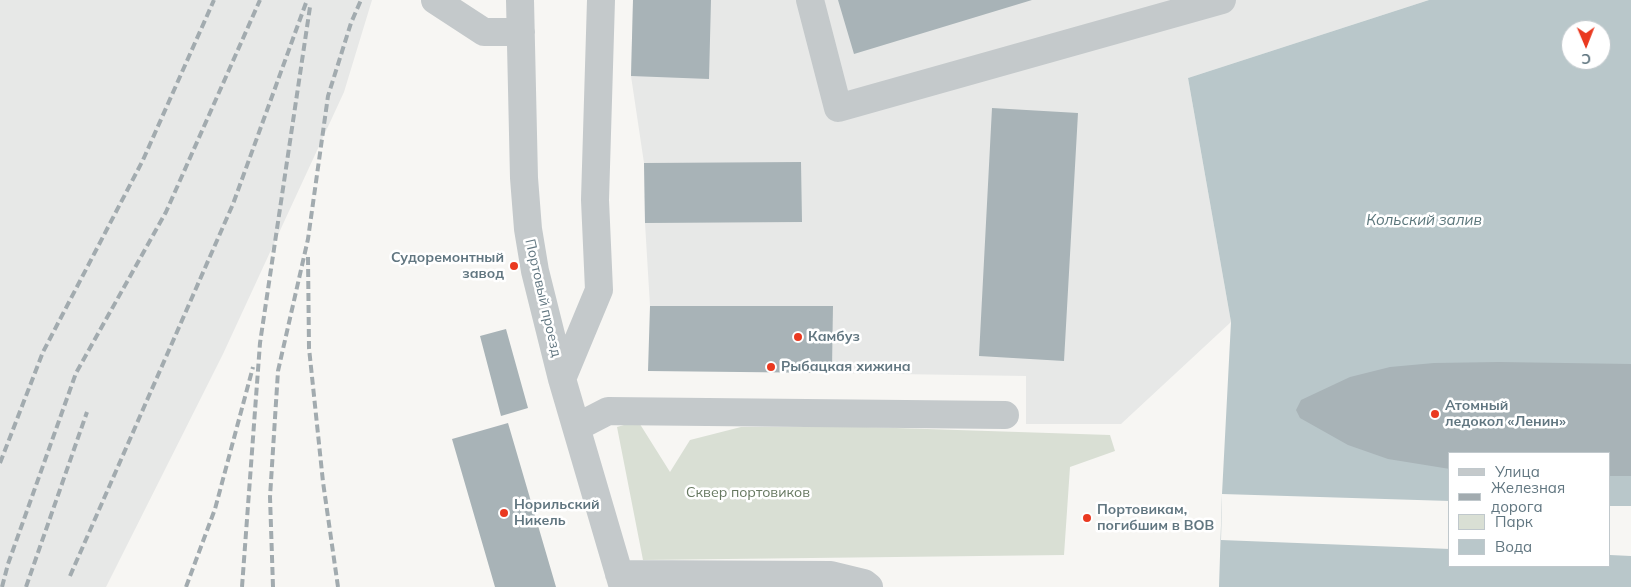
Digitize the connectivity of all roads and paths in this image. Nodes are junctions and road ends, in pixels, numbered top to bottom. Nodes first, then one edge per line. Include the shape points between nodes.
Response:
1 (435, 0) edge
2 (520, 0) edge
3 (601, 0) edge
4 (810, 0) edge
5 (1222, 0) edge
6 (521, 32) junction
7 (562, 379) junction
8 (1005, 415) dead end
9 (577, 427) junction
10 (621, 581) edge
11 (869, 587) edge

1 - 6 street via 484,32
2 - 6 street, Портовый проезд
3 - 7 street via 595,200 599,290
4 - 5 street via 838,108
6 - 7 street, Портовый проезд via 528,229
7 - 9 street, Портовый проезд
8 - 9 street via 608,411
9 - 10 street, Портовый проезд
10 - 11 street via 832,575

